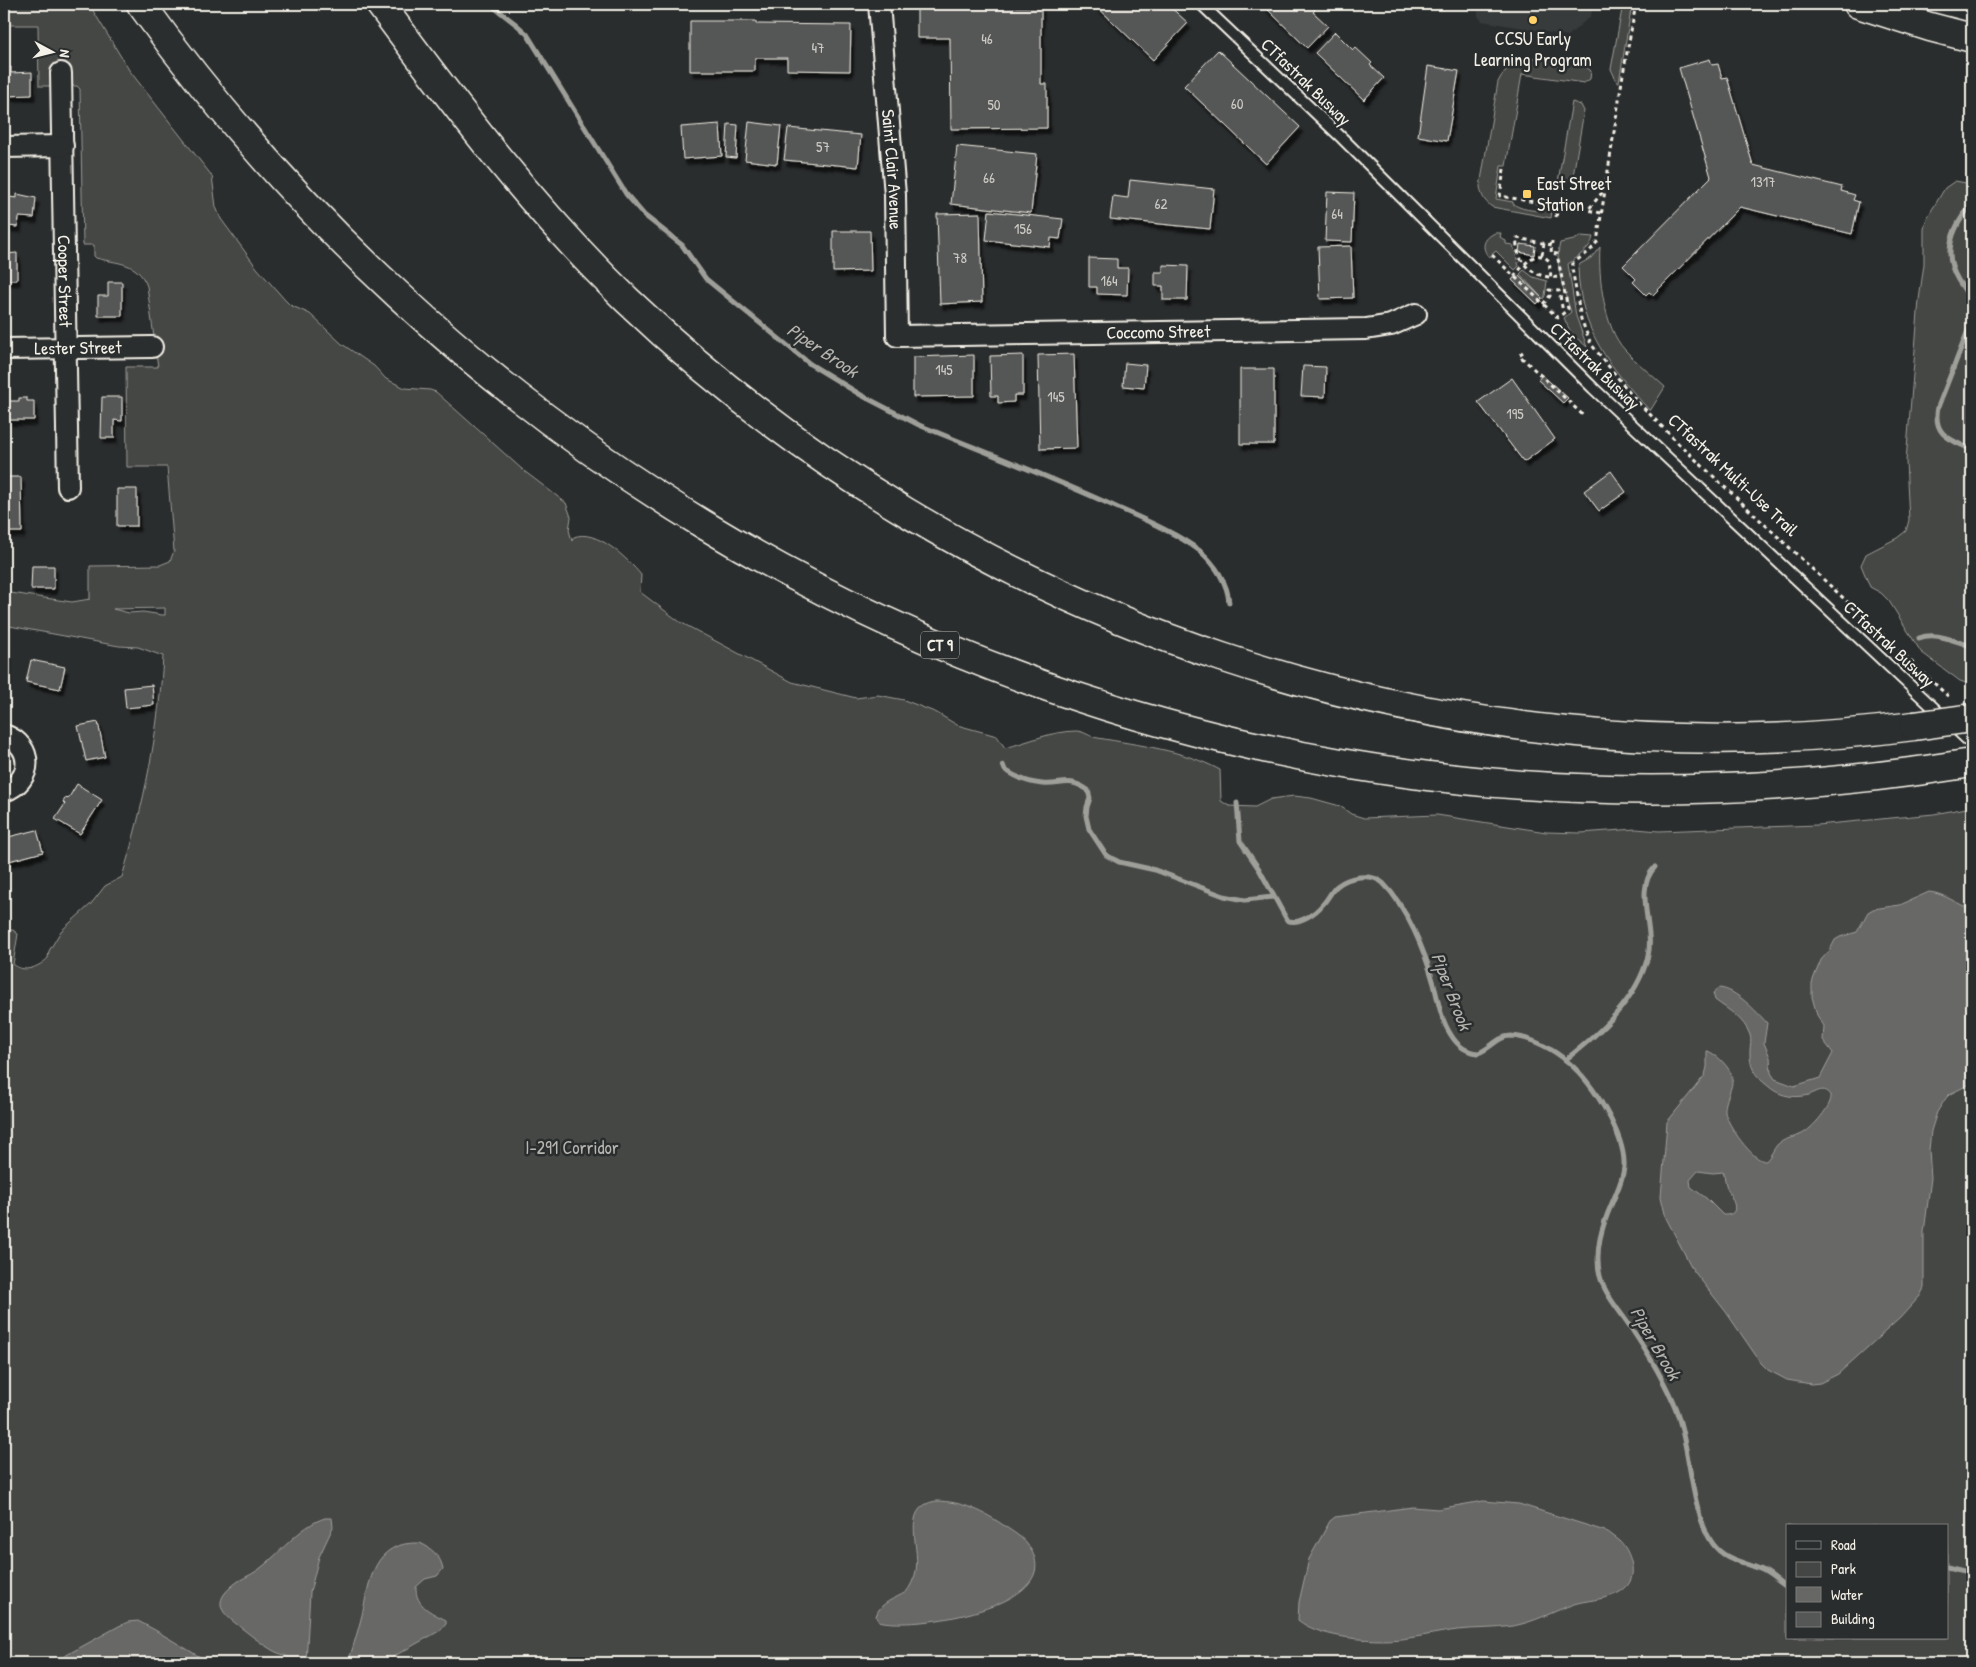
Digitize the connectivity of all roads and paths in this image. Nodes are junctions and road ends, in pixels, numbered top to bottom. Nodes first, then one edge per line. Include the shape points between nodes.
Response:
1 (141, 4) edge
2 (380, 4) edge
3 (879, 4) edge
4 (1201, 4) edge
5 (1636, 4) edge
6 (1858, 4) edge
7 (1972, 38) edge
8 (61, 73) dead end
9 (63, 146) junction
10 (4, 147) edge
11 (1504, 169) dead end
12 (1605, 188) junction
13 (1558, 206) junction
14 (1567, 206) dead end
15 (1602, 212) junction
16 (1556, 217) dead end
17 (1544, 243) junction
18 (1492, 255) dead end
19 (1542, 255) junction
20 (1525, 265) junction
21 (1514, 276) junction
22 (1551, 277) junction
23 (1560, 277) junction
24 (1543, 304) junction
25 (1564, 313) junction
26 (1416, 314) dead end
27 (897, 336) joint
28 (152, 347) dead end
29 (65, 348) junction
30 (4, 349) edge
31 (1523, 352) dead end
32 (1584, 416) dead end
33 (68, 487) dead end
34 (1965, 712) edge
35 (4, 736) edge
36 (1967, 758) edge
37 (4, 791) edge

1 - 36 main road, CT 9 via 218,105 310,209 409,307 491,377 577,442 695,520 823,591 921,636 1033,681 1162,722 1286,752 1423,775 1585,787 1710,788 1832,782
2 - 34 main road, bridge via 531,199 589,262 663,333 750,406 864,487 960,544 1045,587 1146,631 1245,665 1367,699 1484,721 1601,735 1693,739 1806,737 1914,726
3 - 27 street, Saint Clair Avenue via 895,195
4 - 36 lane, CTfastrak Busway via 1342,138
5 - 12 path, CTfastrak Multi-Use Trail
6 - 7 main road
8 - 9 street, Cooper Street
9 - 10 street
9 - 29 street, Cooper Street
11 - 13 path via 1500,196
12 - 15 path, CTfastrak Multi-Use Trail
12 - 15 path via 1588,210
13 - 14 path
13 - 16 path
15 - 34 path, CTfastrak Multi-Use Trail via 1597,242 1573,263 1572,268 1581,319 1598,355 1679,444
17 - 19 path
17 - 20 path via 1516,238 1518,254
17 - 23 path via 1552,243 1551,253 1557,254
18 - 21 path
19 - 20 path via 1534,256
19 - 22 path via 1548,261
20 - 21 path
20 - 22 path via 1533,272
21 - 24 path
22 - 23 path
23 - 25 path via 1568,309
24 - 25 path via 1558,318
24 - 25 path via 1550,296 1549,290 1559,290
26 - 27 street, Coccomo Street via 1391,325 1366,329
28 - 29 street, Lester Street
29 - 30 street, Lester Street
29 - 33 street, Cooper Street
31 - 32 path via 1519,355
35 - 37 street via 18,742 23,749 26,767 19,782

